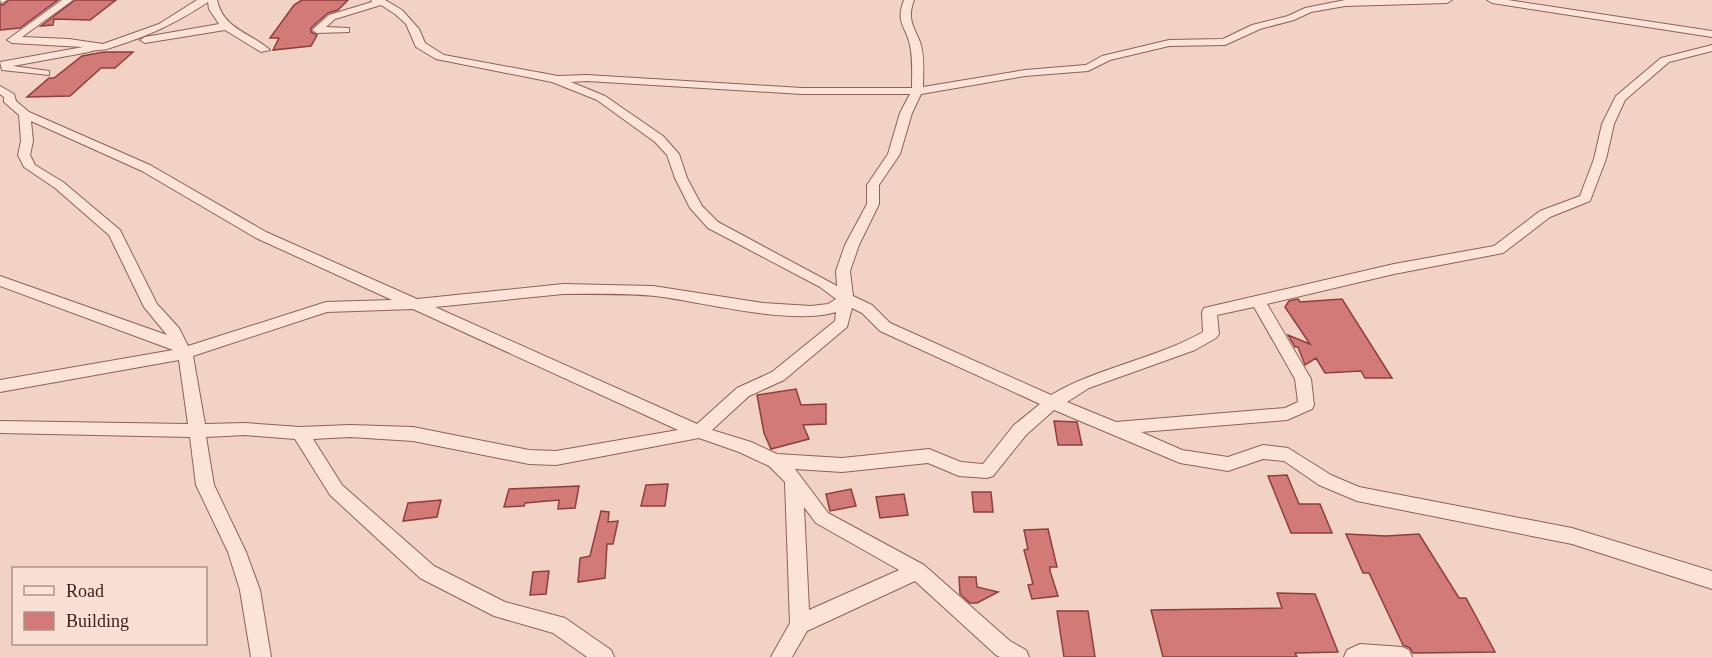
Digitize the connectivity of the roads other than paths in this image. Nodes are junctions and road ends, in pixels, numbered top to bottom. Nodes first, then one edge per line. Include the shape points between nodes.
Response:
1 (68, 0) edge
2 (204, 0) edge
3 (212, 0) edge
4 (909, 0) edge
5 (1447, 0) edge
6 (1492, 0) edge
7 (379, 1) edge
8 (332, 16) junction
9 (228, 26) junction
10 (345, 30) dead end
11 (307, 34) dead end
12 (1712, 34) edge
13 (104, 46) junction
14 (1712, 48) edge
15 (266, 50) dead end
16 (0, 66) edge
17 (45, 73) dead end
18 (555, 79) junction
19 (0, 89) edge
20 (917, 91) junction
21 (5, 107) edge
22 (25, 114) junction
23 (0, 281) edge
24 (846, 299) junction
25 (1257, 300) junction
26 (418, 304) junction
27 (181, 348) junction
28 (0, 386) edge
29 (1053, 402) junction
30 (0, 427) edge
31 (1115, 428) junction
32 (197, 430) junction
33 (699, 432) junction
34 (300, 433) junction
35 (775, 461) junction
36 (794, 479) junction
37 (917, 571) junction
38 (1712, 580) edge
39 (801, 624) junction
40 (1009, 654) edge
41 (261, 657) edge
42 (604, 657) edge
43 (781, 657) edge
44 (1354, 657) edge
45 (1402, 657) edge

1 - 13 street via 12,40
2 - 13 street via 163,26
3 - 9 street via 216,13
4 - 20 street via 906,26 915,43
5 - 20 street via 1345,3 1308,10 1225,42 1169,43 1114,56 1088,68 1025,73
6 - 12 street
7 - 8 street
7 - 18 street via 409,20 420,45 440,57
8 - 10 street via 317,30
8 - 11 street via 316,23
9 - 13 street
9 - 15 street via 240,38
13 - 16 street
14 - 25 street via 1665,60 1620,98 1585,198 1545,214 1498,250
16 - 17 street
18 - 20 street via 802,92
18 - 24 street via 601,98 659,139 673,154 696,208 713,225
19 - 21 street via 10,96
20 - 24 street via 894,154 873,185 873,204 843,271
21 - 22 street
22 - 26 street via 146,168 261,235
22 - 27 street via 24,155 30,167 115,232 151,307 174,332
23 - 27 street
24 - 26 street via 831,309 811,312 653,291 563,289
24 - 29 street via 867,309 885,327
24 - 33 street via 842,323 778,376 743,392
25 - 29 street via 1209,312 1211,334 1190,346 1083,384
25 - 31 street via 1303,378 1306,405 1287,414
26 - 27 street via 326,307
26 - 33 street
27 - 28 street
27 - 32 street via 196,409
29 - 31 street
29 - 35 street via 1020,430 987,471 959,469 929,456 842,465
30 - 32 street
31 - 38 street via 1180,456 1228,464 1263,452 1288,455 1325,480 1357,494 1572,536
32 - 34 street
32 - 41 street via 205,485 237,552 250,591
33 - 34 street via 556,458 529,458 413,434 350,430
33 - 35 street
34 - 42 street via 336,490 427,572 501,610 558,624
35 - 36 street
36 - 37 street via 822,518
36 - 39 street
37 - 39 street
37 - 40 street
39 - 43 street
44 - 45 street

